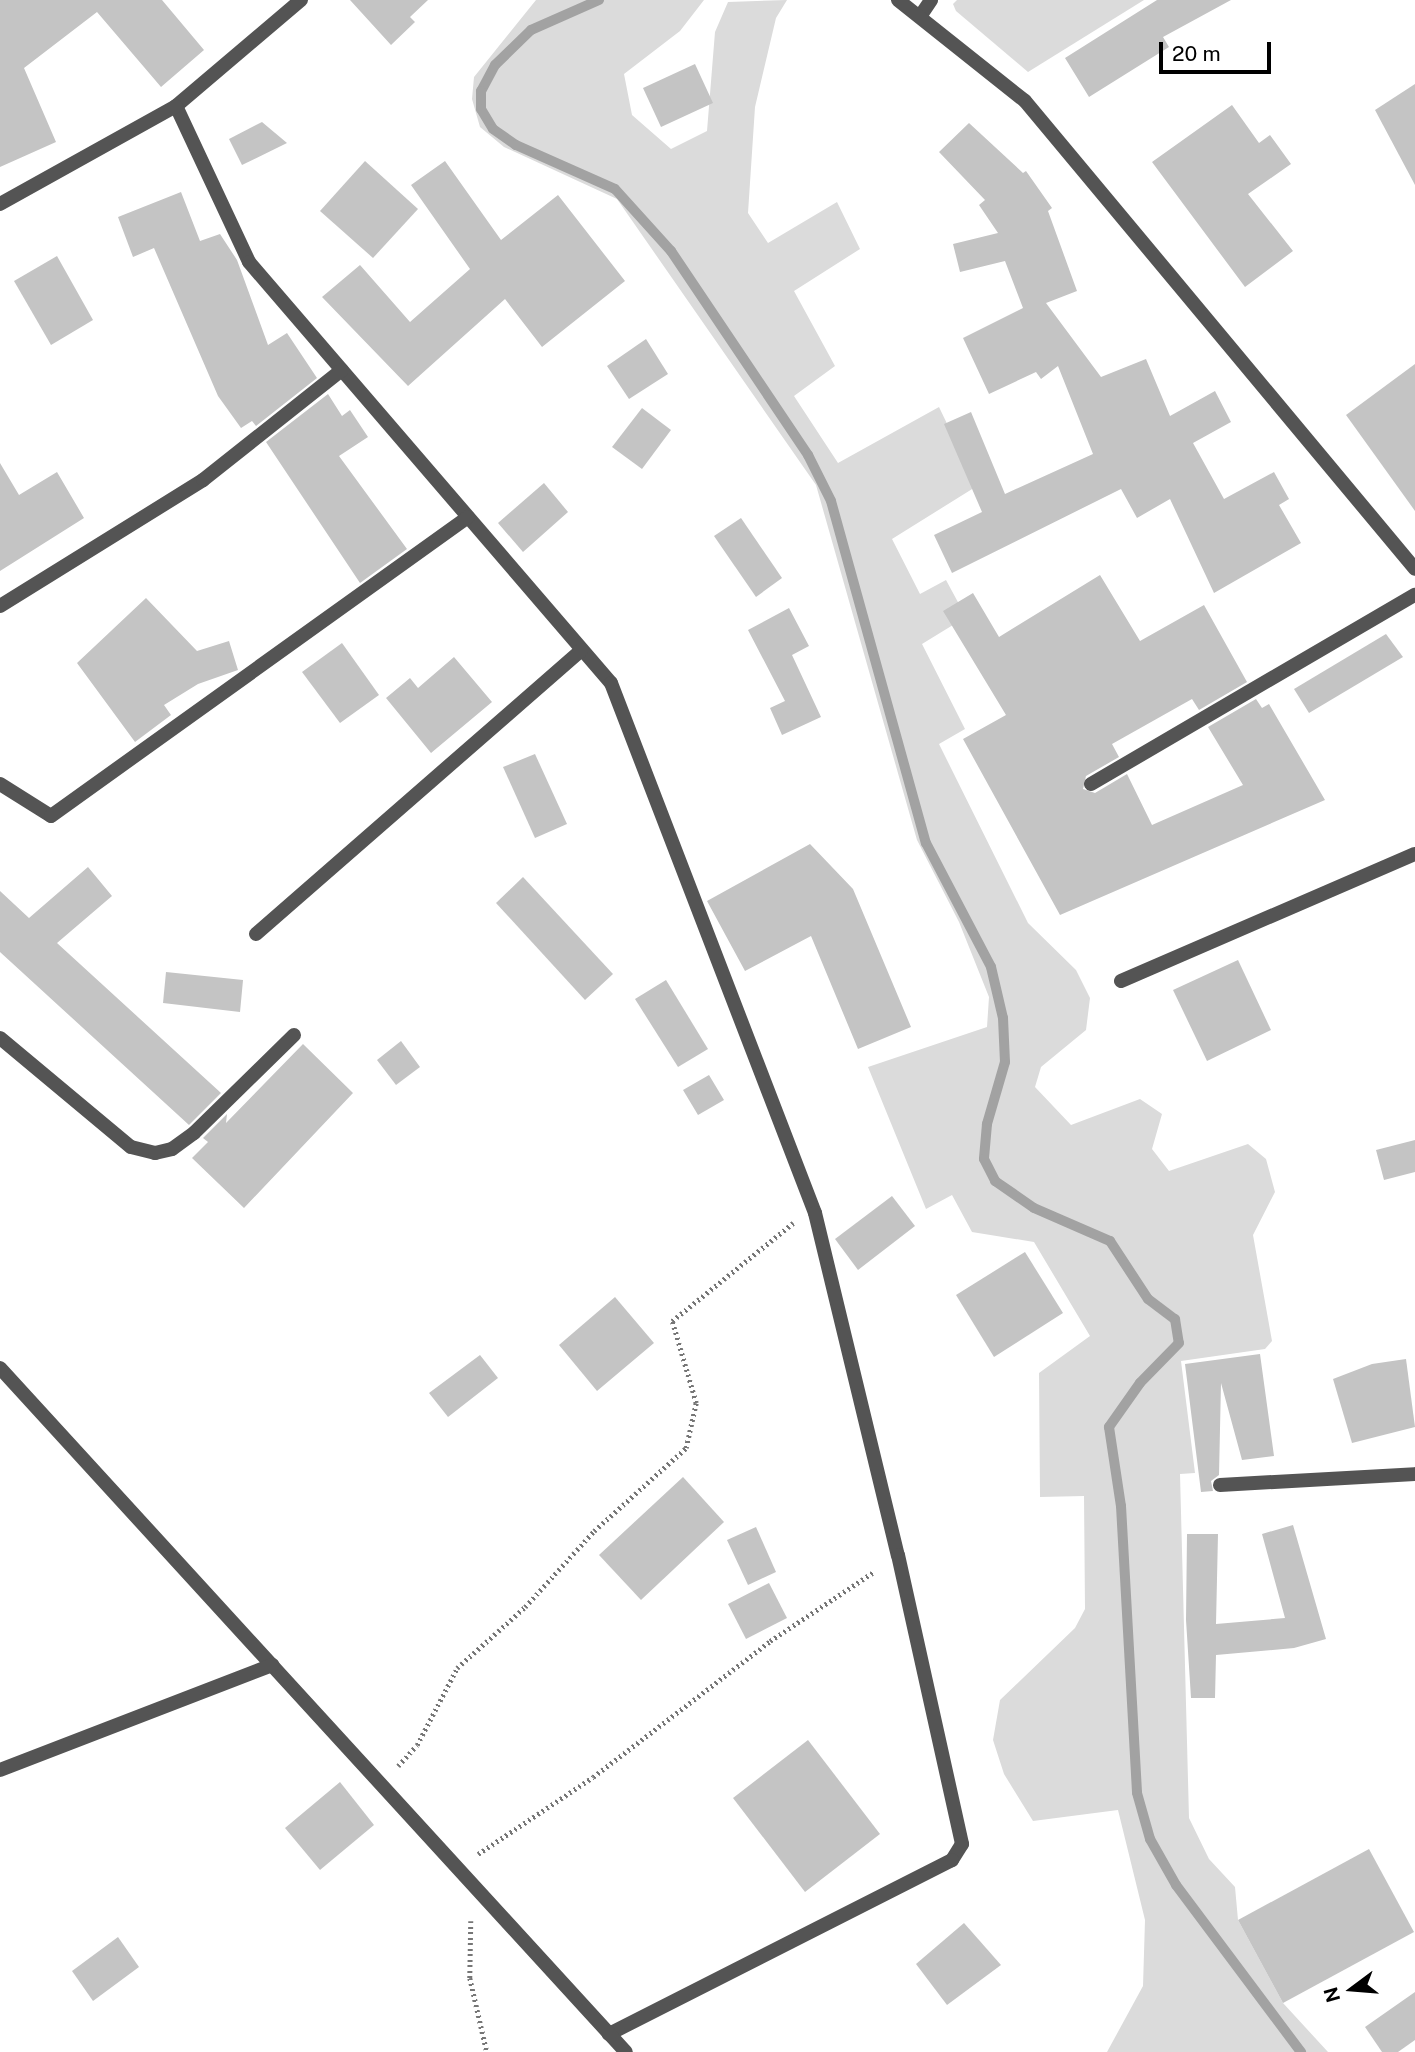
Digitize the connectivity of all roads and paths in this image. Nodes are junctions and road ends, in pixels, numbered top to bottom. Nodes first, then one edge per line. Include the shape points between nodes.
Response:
1 (301, 0) edge
2 (898, 0) edge
3 (931, 0) edge
4 (921, 15) junction
5 (176, 106) junction
6 (0, 205) edge
7 (342, 370) junction
8 (468, 517) junction
9 (1415, 569) edge
10 (1415, 595) edge
11 (0, 606) edge
12 (582, 650) junction
13 (0, 784) edge
14 (1091, 784) dead end
15 (1415, 854) edge
16 (256, 934) dead end
17 (1121, 981) dead end
18 (293, 1035) dead end
19 (0, 1038) edge
20 (812, 1207) junction
21 (0, 1367) edge
22 (1415, 1474) edge
23 (1220, 1485) dead end
24 (898, 1555) junction
25 (272, 1665) junction
26 (0, 1770) edge
27 (383, 1783) junction
28 (459, 1865) junction
29 (482, 1891) junction
30 (609, 2034) junction
31 (488, 2052) edge
32 (626, 2052) edge

1 - 5 street
2 - 4 street
3 - 4 street
4 - 9 street via 1025,101
5 - 6 street
5 - 7 street via 249,262
7 - 8 street
7 - 11 street via 203,480
8 - 12 street
8 - 13 street via 51,816
10 - 14 street
12 - 16 street
12 - 20 street via 611,683
15 - 17 street
18 - 19 street via 194,1133 172,1149 155,1153 131,1147
20 - 24 street
20 - 27 path via 672,1321 696,1403 686,1448 594,1531 525,1607 457,1668 416,1745
21 - 25 street
22 - 23 street
24 - 28 path via 770,1641 582,1785
24 - 30 street via 962,1844 952,1860
25 - 26 street
25 - 27 street
27 - 28 street
28 - 29 street
29 - 30 street
29 - 31 path via 470,1923 470,1978
30 - 32 street

